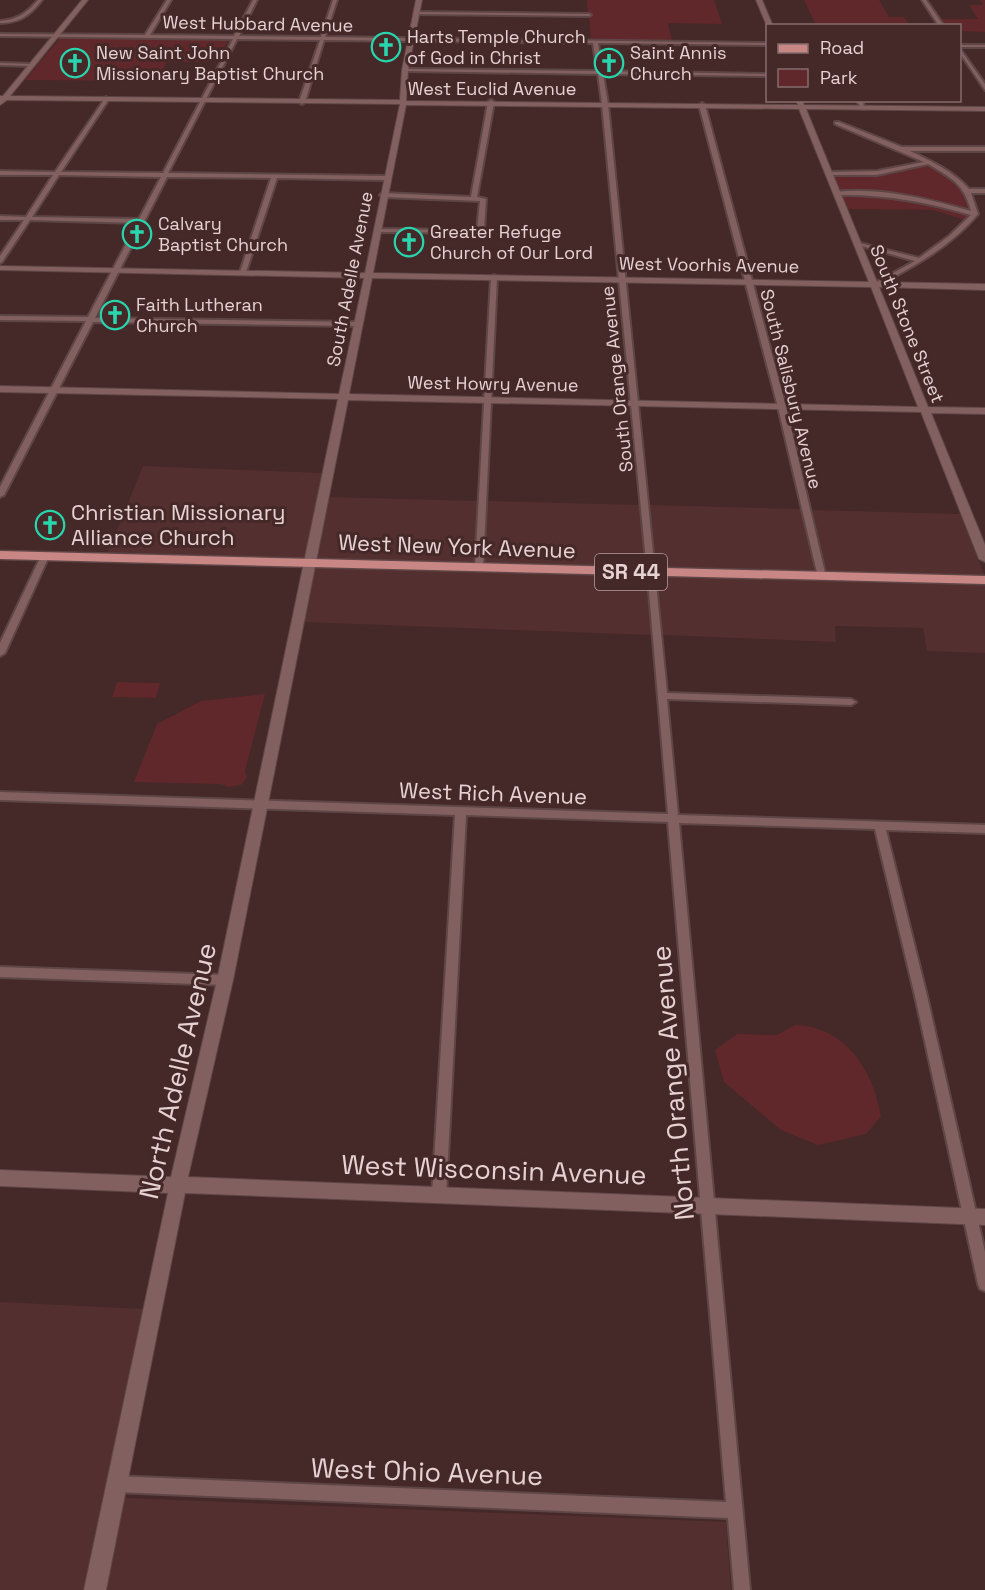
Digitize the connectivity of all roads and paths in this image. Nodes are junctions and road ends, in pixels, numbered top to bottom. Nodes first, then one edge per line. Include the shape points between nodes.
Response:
1 (40, 0) edge
2 (85, 0) edge
3 (169, 0) edge
4 (255, 0) edge
5 (335, 0) edge
6 (419, 0) edge
7 (759, 0) edge
8 (924, 0) edge
9 (416, 13) junction
10 (589, 15) dead end
11 (0, 22) edge
12 (769, 24) edge
13 (941, 24) edge
14 (0, 35) edge
15 (55, 36) junction
16 (147, 36) junction
17 (236, 37) junction
18 (324, 38) junction
19 (411, 39) junction
20 (595, 41) junction
21 (766, 44) edge
22 (985, 46) edge
23 (961, 48) edge
24 (961, 50) edge
25 (0, 64) edge
26 (32, 65) junction
27 (405, 70) junction
28 (600, 71) junction
29 (766, 75) edge
30 (985, 88) edge
31 (3, 98) edge
32 (106, 99) junction
33 (202, 101) junction
34 (302, 102) junction
35 (491, 102) junction
36 (403, 104) junction
37 (605, 104) junction
38 (800, 104) edge
39 (861, 104) edge
40 (0, 105) edge
41 (702, 105) junction
42 (985, 110) edge
43 (837, 123) dead end
44 (900, 149) junction
45 (985, 149) edge
46 (927, 163) junction
47 (0, 173) edge
48 (55, 173) junction
49 (830, 174) junction
50 (163, 175) junction
51 (275, 177) junction
52 (386, 178) junction
53 (967, 191) junction
54 (985, 191) edge
55 (838, 193) junction
56 (383, 195) junction
57 (474, 197) junction
58 (975, 214) junction
59 (0, 218) edge
60 (26, 219) junction
61 (140, 220) junction
62 (377, 231) junction
63 (857, 243) junction
64 (0, 261) edge
65 (920, 261) junction
66 (0, 268) edge
67 (114, 270) junction
68 (243, 272) junction
69 (367, 274) junction
70 (494, 277) junction
71 (623, 279) junction
72 (748, 282) junction
73 (875, 285) junction
74 (985, 287) edge
75 (0, 318) edge
76 (91, 320) junction
77 (357, 324) junction
78 (0, 389) edge
79 (56, 390) junction
80 (344, 397) junction
81 (489, 400) junction
82 (635, 404) junction
83 (782, 407) junction
84 (924, 410) junction
85 (985, 411) edge
86 (0, 495) edge
87 (0, 555) edge
88 (45, 556) junction
89 (985, 559) edge
90 (310, 563) junction
91 (479, 568) junction
92 (651, 572) junction
93 (822, 577) junction
94 (985, 580) edge
95 (0, 653) edge
96 (662, 696) junction
97 (851, 702) dead end
98 (0, 796) edge
99 (260, 804) junction
100 (461, 811) junction
101 (673, 819) junction
102 (879, 825) junction
103 (985, 829) edge
104 (0, 972) edge
105 (225, 980) junction
106 (0, 1178) edge
107 (178, 1185) junction
108 (439, 1195) junction
109 (708, 1206) junction
110 (977, 1217) edge
111 (985, 1284) edge
112 (116, 1484) junction
113 (735, 1510) junction
114 (95, 1590) edge
115 (742, 1590) edge

1 - 11 street via 20,21
2 - 15 street
3 - 16 street
4 - 17 street
5 - 18 street
6 - 9 street, South Adelle Avenue
7 - 12 street
8 - 13 street
9 - 10 street
9 - 19 street, South Adelle Avenue
14 - 15 street, West Hubbard Avenue
15 - 16 street, West Hubbard Avenue
15 - 26 street
16 - 17 street, West Hubbard Avenue
17 - 18 street, West Hubbard Avenue
17 - 33 street
18 - 19 street, West Hubbard Avenue
18 - 34 street
19 - 20 street, West Hubbard Avenue
19 - 27 street, South Adelle Avenue
20 - 21 street, West Hubbard Avenue
20 - 28 street, South Orange Avenue
22 - 23 street
24 - 30 street
25 - 26 street
26 - 31 street
27 - 28 street
27 - 36 street, South Adelle Avenue
28 - 29 street
28 - 37 street, South Orange Avenue
31 - 32 street, West Euclid Avenue
31 - 40 street
32 - 33 street, West Euclid Avenue
32 - 48 street
33 - 34 street, West Euclid Avenue
33 - 50 street
34 - 36 street, West Euclid Avenue
35 - 36 street, West Euclid Avenue
35 - 37 street, West Euclid Avenue
35 - 57 street
36 - 52 street, South Adelle Avenue
37 - 41 street, West Euclid Avenue
37 - 71 street, South Orange Avenue
38 - 39 street, West Euclid Avenue
38 - 41 street, West Euclid Avenue
38 - 49 street, South Stone Street
39 - 42 street, West Euclid Avenue
41 - 72 street, South Salisbury Avenue
43 - 44 street
44 - 45 street
44 - 46 street
46 - 49 street via 878,172
46 - 53 street
47 - 48 street
48 - 50 street
48 - 60 street
49 - 55 street, South Stone Street
50 - 51 street
50 - 61 street
51 - 52 street
51 - 68 street
52 - 56 street, South Adelle Avenue
53 - 54 street
53 - 58 street
55 - 58 street via 896,194
55 - 63 street, South Stone Street
56 - 57 street
56 - 62 street, South Adelle Avenue
57 - 62 street via 483,199 479,232
58 - 65 street via 952,239
59 - 60 street
60 - 61 street
60 - 64 street
61 - 67 street
62 - 69 street, South Adelle Avenue
63 - 65 street
63 - 73 street, South Stone Street
65 - 73 street
66 - 67 street, West Voorhis Avenue
67 - 68 street, West Voorhis Avenue
67 - 76 street
68 - 69 street, West Voorhis Avenue
69 - 70 street, West Voorhis Avenue
69 - 77 street, South Adelle Avenue
70 - 71 street, West Voorhis Avenue
70 - 81 street
71 - 72 street, West Voorhis Avenue
71 - 82 street, South Orange Avenue
72 - 73 street, West Voorhis Avenue
72 - 83 street, South Salisbury Avenue
73 - 74 street, West Voorhis Avenue
73 - 84 street, South Stone Street
75 - 76 street
76 - 77 street
76 - 79 street
77 - 80 street, South Adelle Avenue
78 - 79 street, West Howry Avenue
79 - 80 street, West Howry Avenue
79 - 86 street
80 - 81 street, West Howry Avenue
80 - 90 street, South Adelle Avenue
81 - 82 street, West Howry Avenue
81 - 91 street
82 - 83 street, West Howry Avenue
82 - 92 street, South Orange Avenue
83 - 84 street, West Howry Avenue
83 - 93 street, South Salisbury Avenue
84 - 85 street, West Howry Avenue
84 - 89 street, South Stone Street
87 - 88 main road, West New York Avenue / SR 44
88 - 90 main road, West New York Avenue / SR 44
88 - 95 street
90 - 91 main road, West New York Avenue / SR 44
90 - 99 street, North Adelle Avenue
91 - 92 main road, West New York Avenue / SR 44
92 - 93 main road, West New York Avenue / SR 44
92 - 96 street, North Orange Avenue
93 - 94 main road, West New York Avenue / SR 44
96 - 97 street
96 - 101 street, North Orange Avenue
98 - 99 street, West Rich Avenue
99 - 100 street, West Rich Avenue
99 - 105 street, North Adelle Avenue
100 - 101 street, West Rich Avenue
100 - 108 street
101 - 102 street, West Rich Avenue
101 - 109 street, North Orange Avenue
102 - 103 street, West Rich Avenue
102 - 110 street
104 - 105 street
105 - 107 street, North Adelle Avenue
106 - 107 street, West Wisconsin Avenue
107 - 108 street, West Wisconsin Avenue
107 - 112 street, North Adelle Avenue
108 - 109 street, West Wisconsin Avenue
109 - 110 street, West Wisconsin Avenue
109 - 113 street, North Orange Avenue
110 - 111 street
112 - 113 street, West Ohio Avenue
112 - 114 street, North Adelle Avenue
113 - 115 street, North Orange Avenue

